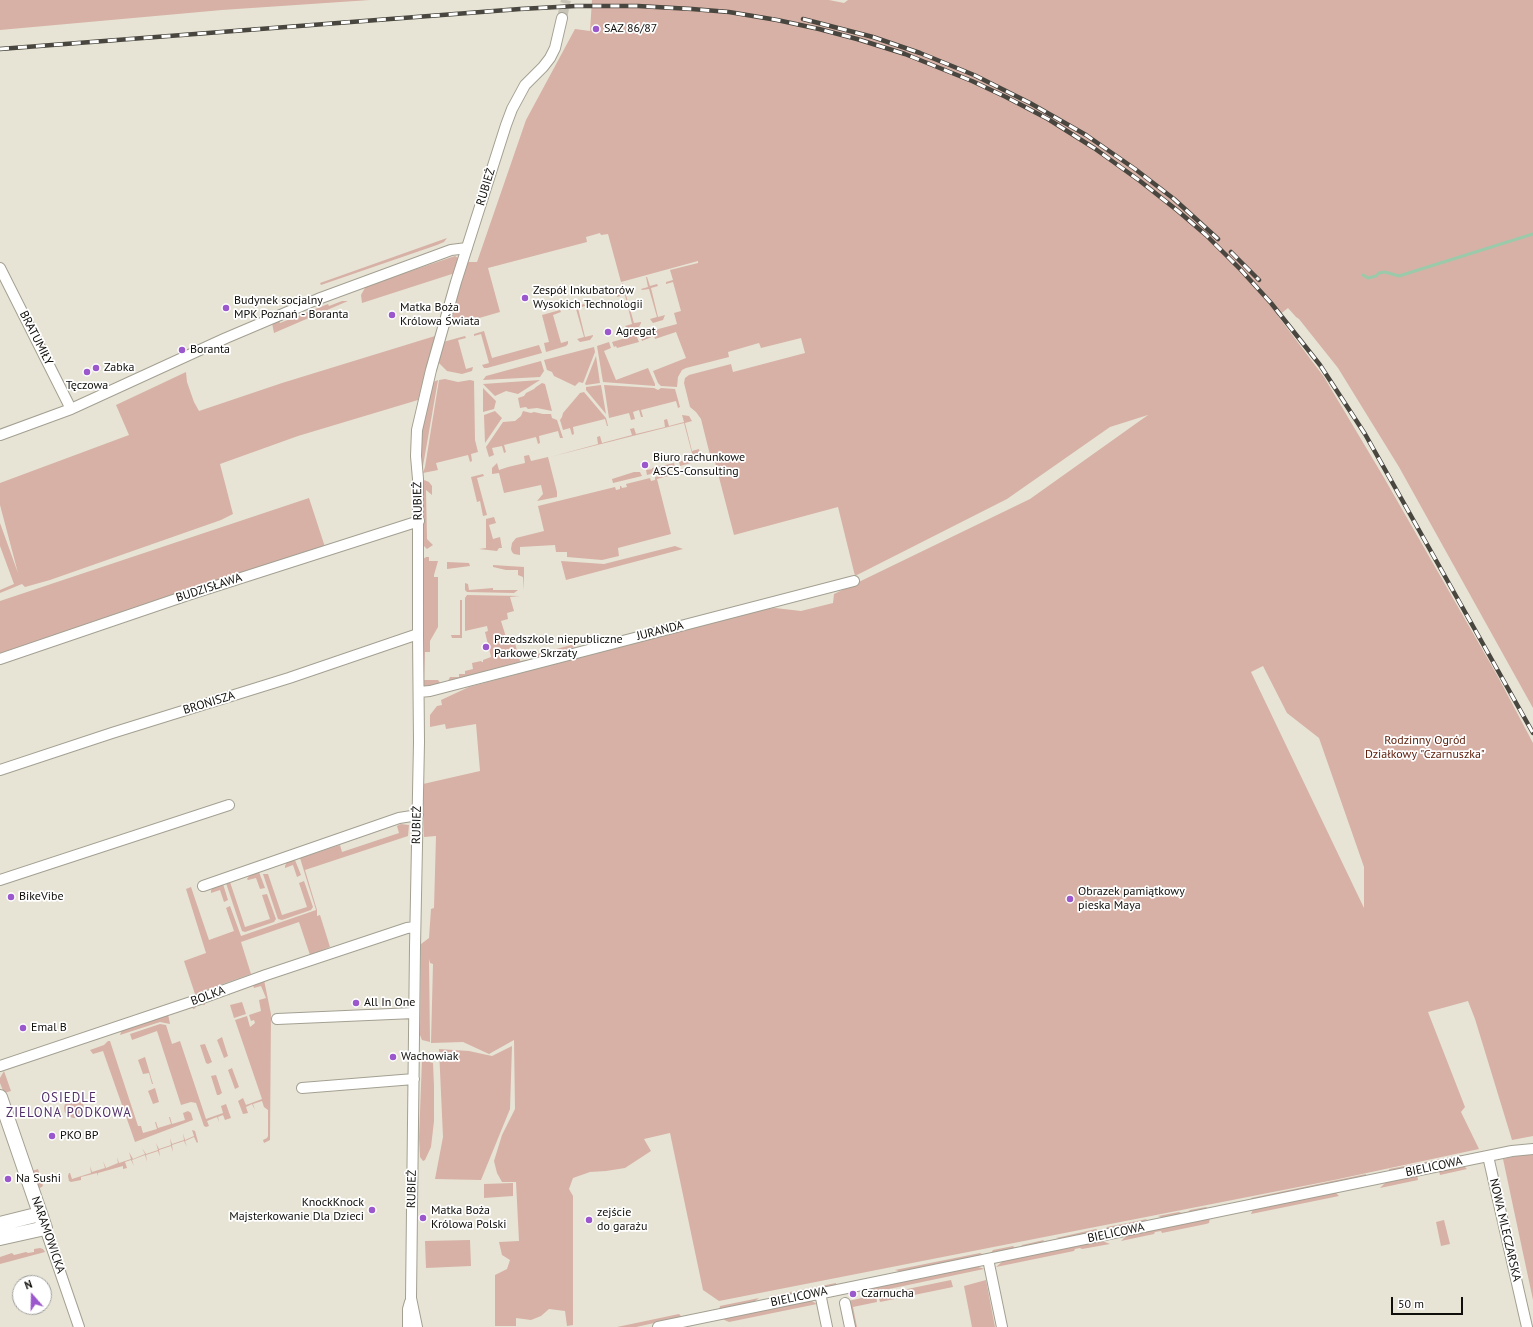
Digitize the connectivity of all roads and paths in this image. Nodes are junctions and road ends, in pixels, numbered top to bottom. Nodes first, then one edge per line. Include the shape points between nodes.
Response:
1 (562, 18) tunnel mouth
2 (467, 248) junction
3 (0, 268) edge
4 (71, 409) junction
5 (0, 435) edge
6 (419, 521) junction
7 (854, 581) dead end
8 (418, 634) junction
9 (0, 658) edge
10 (419, 692) junction
11 (0, 770) edge
12 (230, 805) dead end
13 (418, 815) junction
14 (0, 880) edge
15 (203, 886) dead end
16 (415, 927) junction
17 (414, 1014) junction
18 (277, 1019) dead end
19 (0, 1066) edge
20 (414, 1079) junction
21 (302, 1088) dead end
22 (0, 1097) edge
23 (1533, 1149) edge
24 (1488, 1156) junction
25 (40, 1214) junction
26 (0, 1224) edge
27 (45, 1228) junction
28 (0, 1238) edge
29 (988, 1259) junction
30 (820, 1293) junction
31 (411, 1298) junction
32 (845, 1303) dead end
33 (700, 1323) edge
34 (79, 1327) edge
35 (408, 1327) edge
36 (417, 1327) edge
37 (658, 1327) edge
38 (827, 1327) edge
39 (850, 1327) edge
40 (1002, 1327) edge
41 (1527, 1327) edge

1 - 2 street, RUBIEŻ via 550,58 525,85 512,109
2 - 4 street via 451,250 318,299
2 - 6 street, RUBIEŻ via 416,430
3 - 4 street, BRATUMIŁY
4 - 5 street
6 - 8 street, RUBIEŻ
6 - 9 street, BUDZISŁAWA
7 - 10 street, JURANDA
8 - 10 street, RUBIEŻ
8 - 11 street, BRONISZA
10 - 13 street, RUBIEŻ
12 - 14 street
13 - 15 street via 399,818
13 - 16 street, RUBIEŻ
16 - 17 street, RUBIEŻ
16 - 19 street, BOLKA via 273,972
17 - 18 street
17 - 20 street, RUBIEŻ
20 - 21 street
20 - 31 street, RUBIEŻ
22 - 25 street, NARAMOWICKA
23 - 24 street, BIELICOWA
24 - 29 street, BIELICOWA
24 - 41 street, NOWA MLECZARSKA
25 - 26 street
25 - 27 street, NARAMOWICKA
27 - 28 street
27 - 34 street, NARAMOWICKA
29 - 30 street, BIELICOWA
29 - 40 street
30 - 33 street, BIELICOWA
30 - 38 street
31 - 35 street, RUBIEŻ
31 - 36 street, RUBIEŻ
32 - 39 street
33 - 37 street

